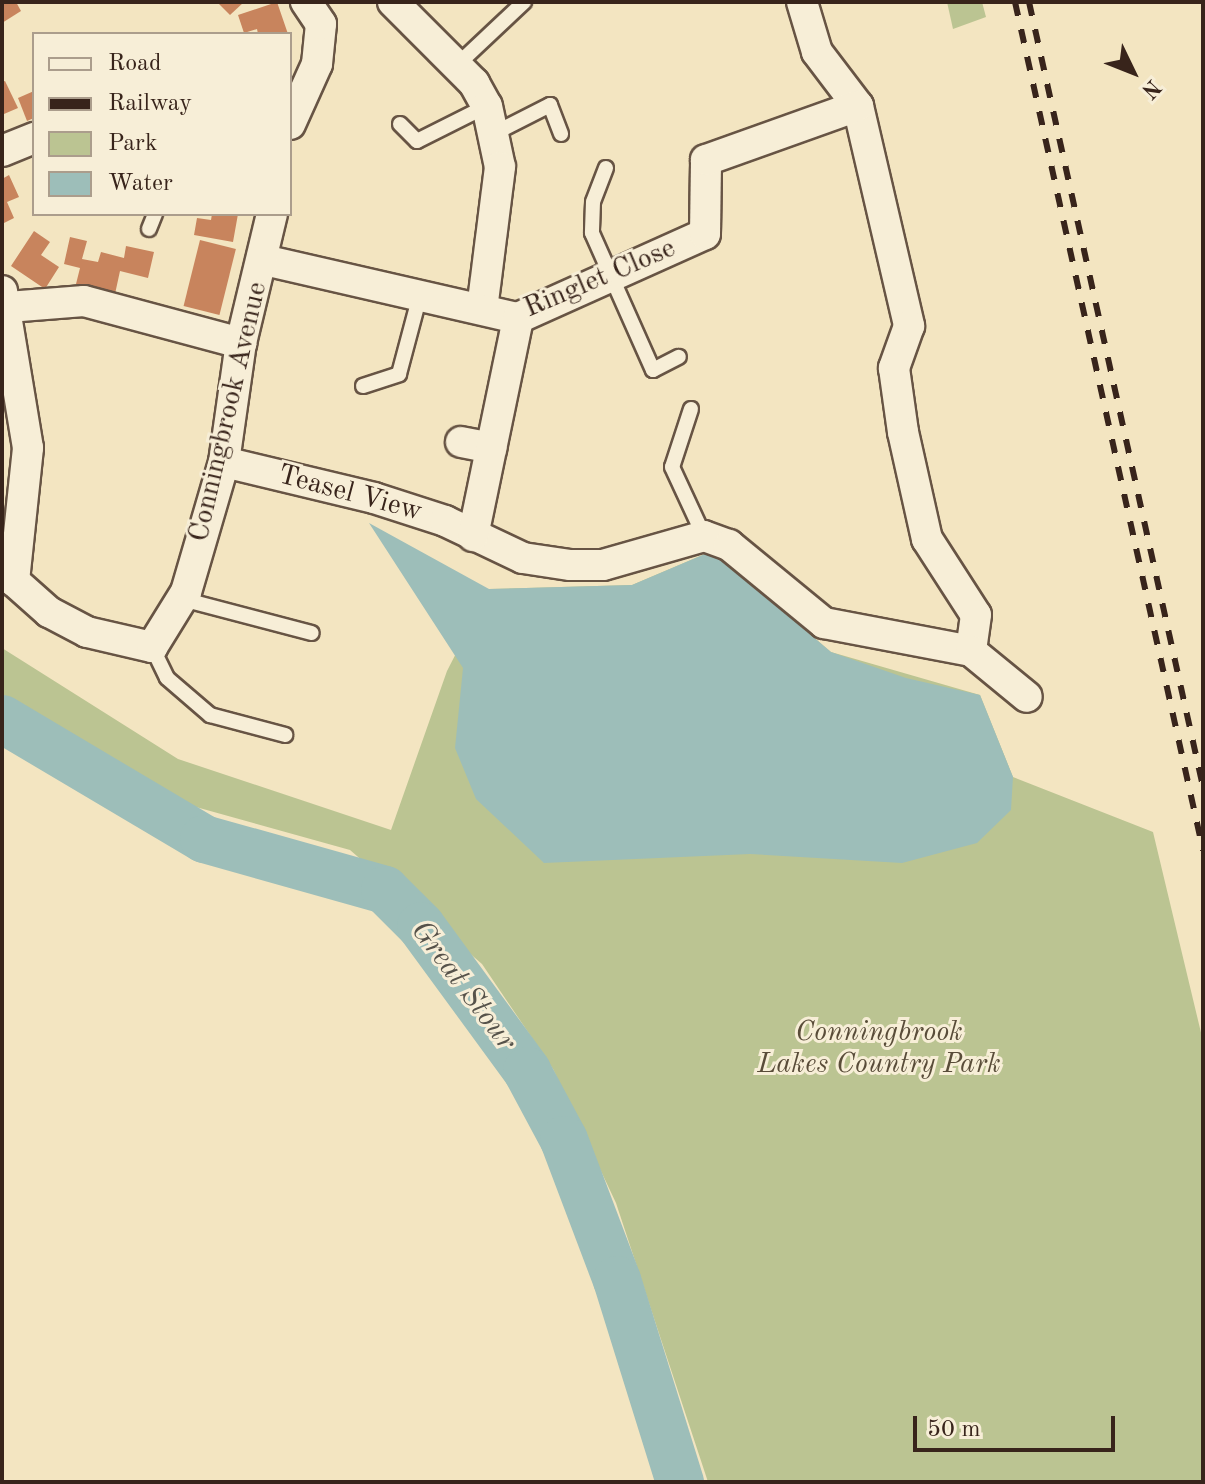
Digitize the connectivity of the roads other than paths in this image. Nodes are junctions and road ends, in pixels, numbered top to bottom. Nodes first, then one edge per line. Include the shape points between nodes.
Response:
1 (306, 2) edge
2 (393, 2) edge
3 (524, 2) edge
4 (802, 2) edge
5 (457, 65) junction
6 (858, 106) junction
7 (292, 120) edge
8 (490, 120) junction
9 (400, 124) dead end
10 (561, 134) dead end
11 (32, 139) edge
12 (2, 151) edge
13 (606, 168) dead end
14 (154, 216) edge
15 (272, 216) edge
16 (149, 229) dead end
17 (264, 260) junction
18 (610, 276) junction
19 (420, 295) junction
20 (5, 299) edge
21 (482, 309) junction
22 (518, 318) junction
23 (241, 343) junction
24 (679, 357) dead end
25 (363, 386) dead end
26 (691, 409) dead end
27 (224, 462) junction
28 (473, 536) junction
29 (704, 536) junction
30 (182, 599) junction
31 (312, 633) dead end
32 (152, 647) junction
33 (971, 651) junction
34 (1027, 697) dead end
35 (285, 735) dead end

1 - 7 street via 321,24 317,64
2 - 5 street
3 - 5 lane
4 - 6 street via 817,52
5 - 8 street
6 - 18 street, Ringlet Close via 706,160 705,234
6 - 33 street via 909,326 894,368 903,432 927,539 976,615
8 - 9 lane via 417,141
8 - 10 lane via 550,105
8 - 21 street via 500,167
11 - 12 street
13 - 18 lane via 593,202 592,233
14 - 16 lane
15 - 17 street, Conningbrook Avenue
17 - 19 street, Ringlet Close
17 - 23 street, Conningbrook Avenue
18 - 22 street, Ringlet Close
18 - 24 lane via 653,370
19 - 21 street, Ringlet Close
19 - 25 lane via 399,374
20 - 23 street via 84,301
20 - 32 street via 28,448 14,581 49,612 87,632
21 - 22 street, Ringlet Close
22 - 28 street via 476,445
23 - 27 street, Conningbrook Avenue
26 - 29 lane via 672,467
27 - 28 street, Teasel View via 374,498
27 - 30 street, Conningbrook Avenue
28 - 29 street, Teasel View via 523,558 603,565
29 - 33 street via 729,545 824,623
30 - 31 lane
30 - 32 street, Conningbrook Avenue
32 - 35 lane via 167,678 210,715
33 - 34 street

